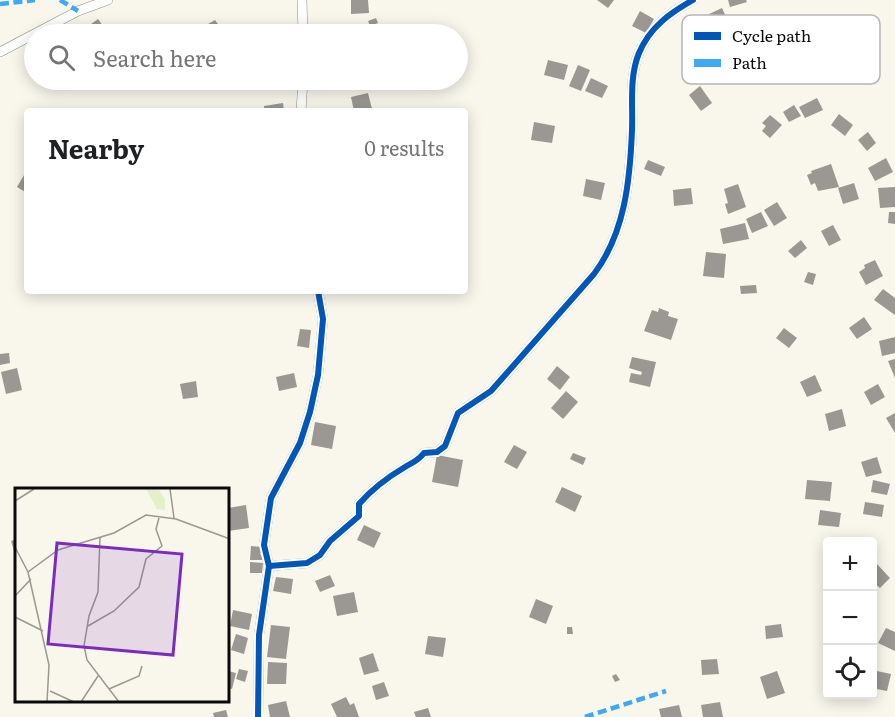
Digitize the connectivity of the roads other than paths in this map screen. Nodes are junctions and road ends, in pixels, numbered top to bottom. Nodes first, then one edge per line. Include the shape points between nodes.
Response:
1 (108, 0) edge
2 (302, 0) edge
3 (693, 0) edge
4 (53, 24) edge
5 (303, 24) edge
6 (24, 39) edge
7 (0, 52) edge
8 (302, 90) edge
9 (301, 108) edge
10 (319, 294) edge
11 (269, 566) junction
12 (258, 717) edge

1 - 4 street
2 - 5 street
3 - 11 street via 667,15 639,54 623,205 609,255 491,391 458,413 445,446 424,453 367,495 359,504 359,516 320,555 307,563
6 - 7 street
8 - 9 street
10 - 11 street via 323,319 318,375 300,443 270,498 264,545
11 - 12 street via 259,635

